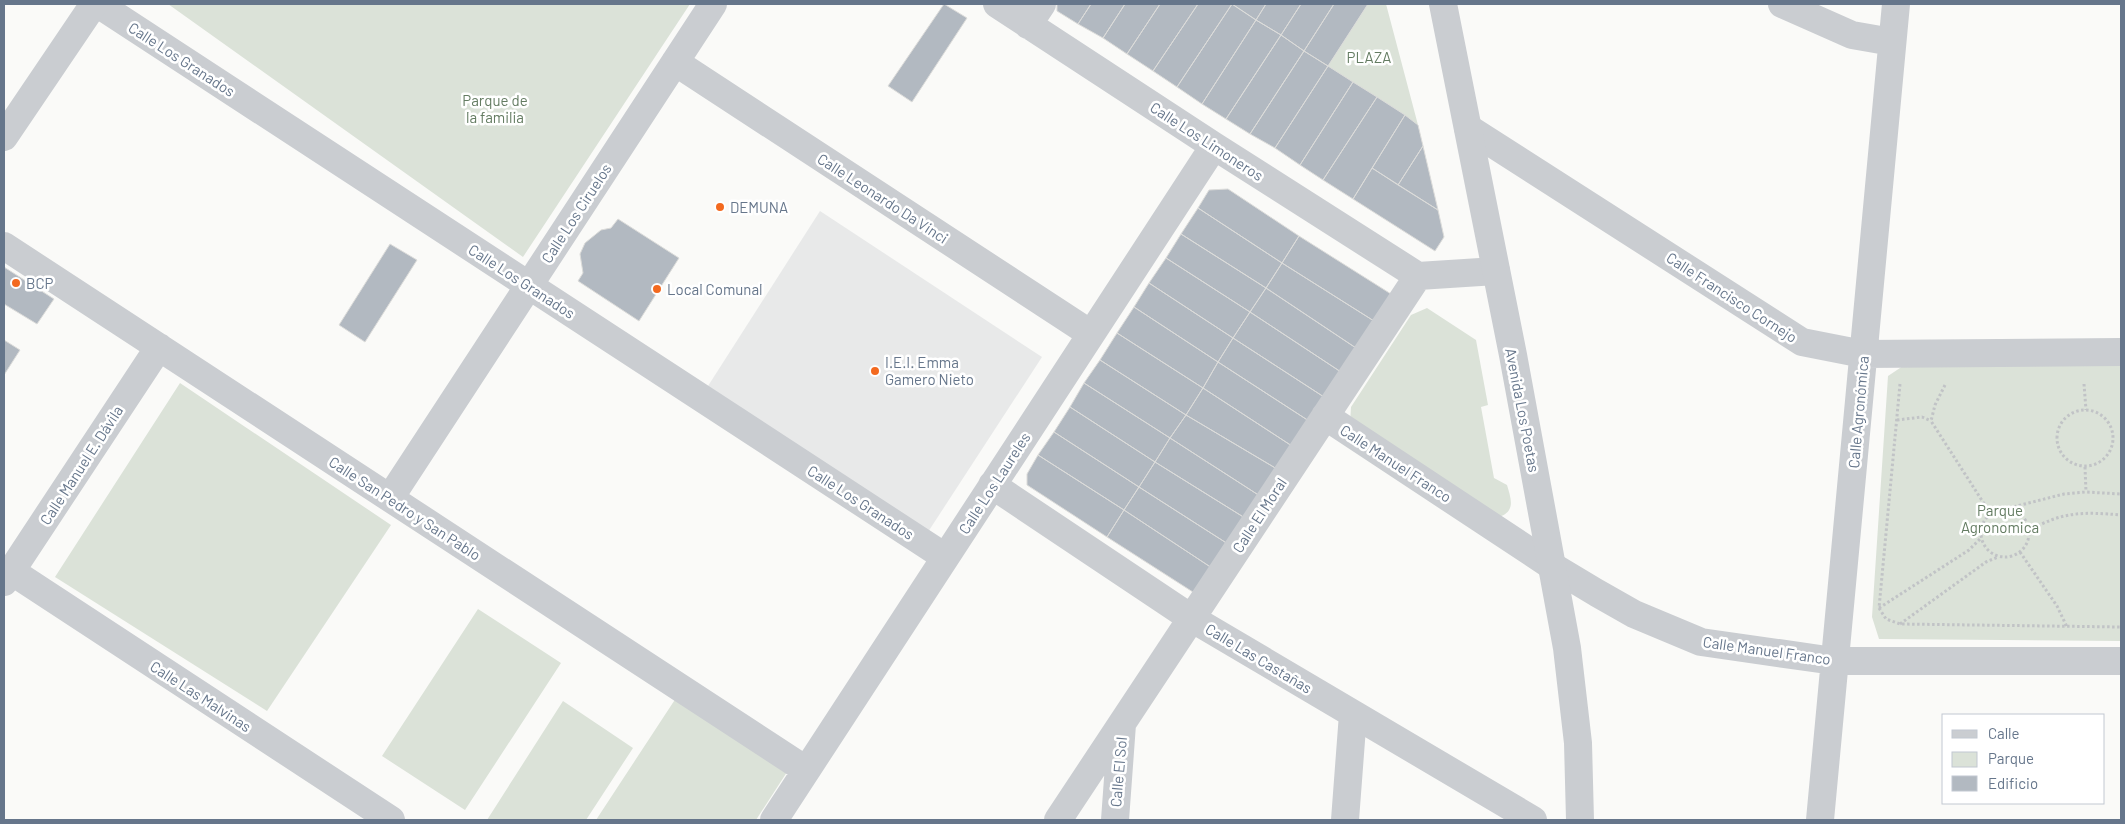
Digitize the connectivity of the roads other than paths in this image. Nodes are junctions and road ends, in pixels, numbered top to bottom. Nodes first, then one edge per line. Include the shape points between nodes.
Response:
1 (94, 4) edge
2 (98, 4) edge
3 (713, 4) edge
4 (996, 4) edge
5 (1443, 4) edge
6 (1782, 4) edge
7 (1896, 4) edge
8 (1035, 14) edge
9 (1892, 42) junction
10 (674, 62) junction
11 (1468, 128) junction
12 (4, 138) edge
13 (1214, 146) junction
14 (4, 246) edge
15 (1496, 271) junction
16 (1418, 276) junction
17 (529, 286) junction
18 (1091, 334) junction
19 (159, 347) junction
20 (2121, 352) edge
21 (1863, 354) junction
22 (1325, 416) junction
23 (992, 485) junction
24 (390, 498) junction
25 (945, 557) junction
26 (1552, 566) junction
27 (8, 577) edge
28 (1191, 618) junction
29 (1834, 660) junction
30 (2121, 660) edge
31 (1353, 714) junction
32 (1122, 723) junction
33 (806, 770) junction
34 (391, 820) edge
35 (774, 820) edge
36 (1058, 820) edge
37 (1114, 820) edge
38 (1344, 820) edge
39 (1532, 820) edge
40 (1580, 820) edge
41 (1820, 820) edge

1 - 12 street
2 - 17 street, Calle Los Granados
3 - 10 street, Calle Los Ciruelos
4 - 8 street, Calle Los Limoneros
5 - 11 street, Avenida Los Poetas
6 - 9 street via 1852,35
7 - 9 street, Calle Agronómica
8 - 13 street, Calle Los Limoneros
9 - 21 street, Calle Agronómica
10 - 17 street, Calle Los Ciruelos
10 - 18 street, Calle Leonardo Da Vinci
11 - 15 street, Avenida Los Poetas
11 - 21 street, Calle Francisco Cornejo via 1802,342
13 - 16 street, Calle Los Limoneros
13 - 18 street, Calle Los Laureles
14 - 19 street, Calle San Pedro y San Pablo
15 - 16 street
15 - 26 street, Avenida Los Poetas
16 - 22 street, Calle El Moral
17 - 24 street, Calle Los Ciruelos
17 - 25 street, Calle Los Granados
18 - 23 street, Calle Los Laureles
19 - 24 street, Calle San Pedro y San Pablo
19 - 27 street, Calle Manuel E. Dávila
20 - 21 street, Calle Francisco Cornejo
21 - 29 street, Calle Agronómica
22 - 26 street, Calle Manuel Franco
22 - 28 street, Calle El Moral
23 - 25 street, Calle Los Laureles
23 - 28 street, Calle Las Castañas
24 - 33 street, Calle San Pedro y San Pablo
25 - 33 street, Calle Los Laureles
26 - 29 street, Calle Manuel Franco via 1634,614 1701,642
26 - 40 street, Avenida Los Poetas via 1567,648 1578,743
27 - 34 street, Calle Las Malvinas
28 - 31 street, Calle Las Castañas
28 - 32 street, Calle El Moral
29 - 30 street, Calle Manuel Franco
29 - 41 street, Calle Agronómica
31 - 38 street
31 - 39 street, Calle Las Castañas
32 - 36 street, Calle El Moral
32 - 37 street, Calle El Sol
33 - 35 street, Calle Los Laureles

